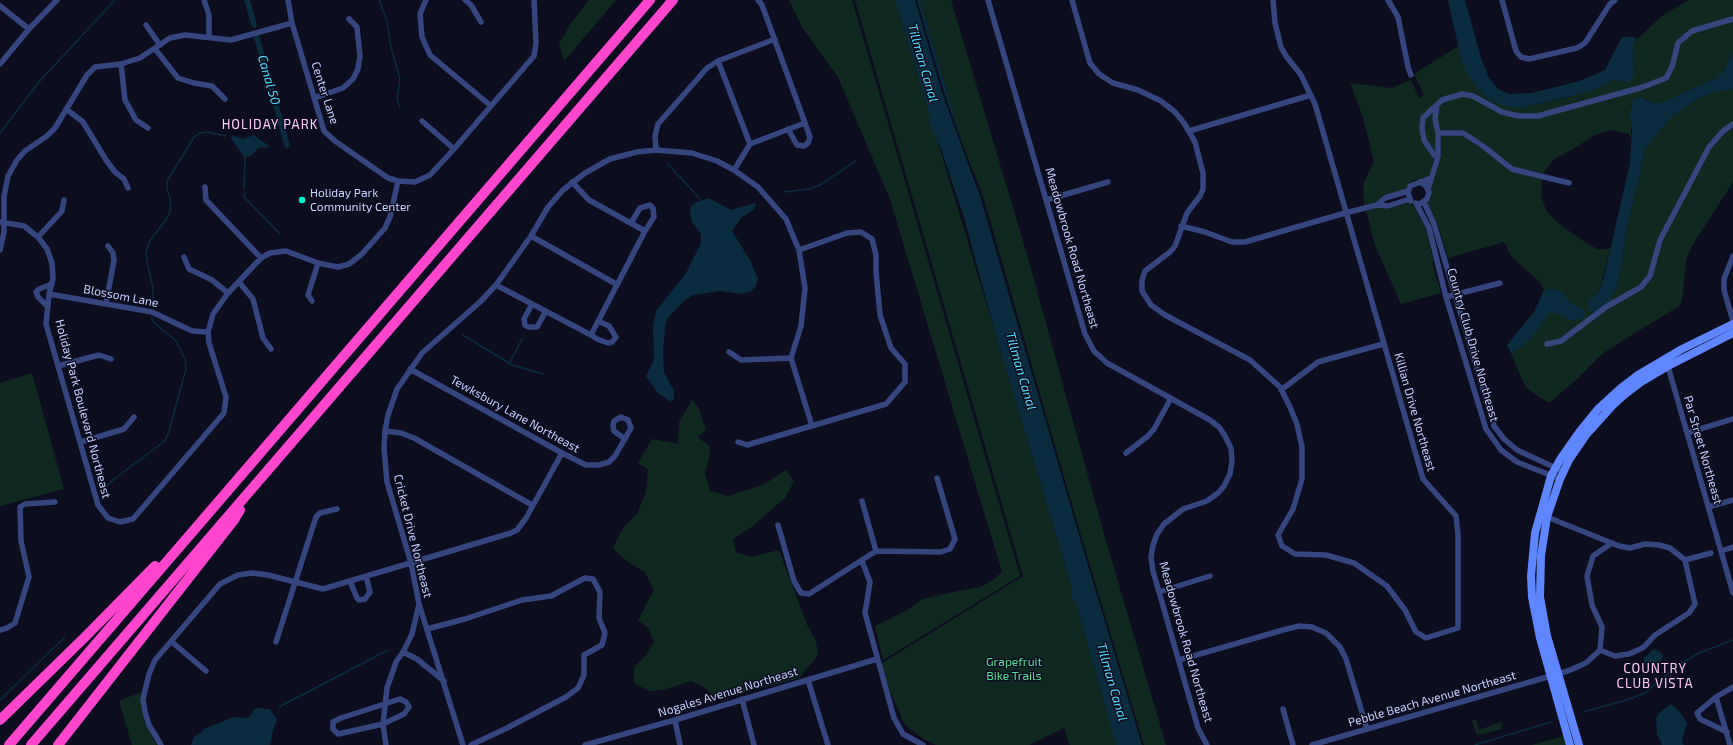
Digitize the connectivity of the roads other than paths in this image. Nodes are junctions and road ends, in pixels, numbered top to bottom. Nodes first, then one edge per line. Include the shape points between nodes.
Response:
1 (57, 0) edge
2 (204, 0) edge
3 (288, 0) edge
4 (426, 0) edge
5 (465, 0) edge
6 (650, 0) edge
7 (673, 0) edge
8 (758, 0) edge
9 (988, 0) edge
10 (1072, 0) edge
11 (1273, 0) edge
12 (1388, 0) edge
13 (1502, 0) edge
14 (1615, 0) edge
15 (533, 1) edge
16 (0, 6) edge
17 (349, 19) dead end
18 (1733, 19) edge
19 (481, 22) dead end
20 (292, 23) junction
21 (146, 25) dead end
22 (29, 29) junction
23 (209, 37) junction
24 (775, 39) junction
25 (160, 45) junction
26 (155, 49) junction
27 (718, 61) junction
28 (0, 64) edge
29 (120, 64) junction
30 (1411, 74) dead end
31 (1311, 95) junction
32 (314, 98) junction
33 (225, 99) dead end
34 (1437, 105) junction
35 (491, 106) junction
36 (66, 109) junction
37 (422, 121) dead end
38 (805, 123) junction
39 (1733, 124) edge
40 (148, 128) dead end
41 (788, 129) junction
42 (1189, 131) junction
43 (1438, 133) junction
44 (750, 144) junction
45 (454, 149) junction
46 (656, 150) junction
47 (1438, 157) junction
48 (734, 170) junction
49 (1431, 178) junction
50 (398, 181) junction
51 (572, 182) junction
52 (1108, 182) dead end
53 (1420, 182) junction
54 (1569, 183) dead end
55 (205, 187) dead end
56 (128, 188) dead end
57 (1428, 189) junction
58 (1408, 191) junction
59 (1410, 199) junction
60 (64, 200) dead end
61 (1046, 200) junction
62 (1424, 202) junction
63 (1416, 203) junction
64 (2, 204) edge
65 (1377, 205) junction
66 (1345, 213) junction
67 (2, 222) edge
68 (631, 223) junction
69 (1181, 226) junction
70 (645, 231) junction
71 (531, 236) junction
72 (38, 237) junction
73 (108, 246) dead end
74 (0, 250) edge
75 (799, 250) junction
76 (1733, 256) edge
77 (184, 257) dead end
78 (262, 258) junction
79 (318, 263) junction
80 (239, 282) junction
81 (1500, 283) dead end
82 (52, 284) junction
83 (616, 284) junction
84 (496, 285) junction
85 (228, 293) junction
86 (49, 294) junction
87 (1456, 294) junction
88 (1446, 297) junction
89 (312, 301) dead end
90 (106, 304) junction
91 (532, 304) junction
92 (48, 306) junction
93 (546, 311) junction
94 (598, 321) junction
95 (1733, 323) edge
96 (208, 332) junction
97 (1733, 333) edge
98 (591, 335) junction
99 (1383, 344) junction
100 (1547, 344) dead end
101 (271, 349) dead end
102 (729, 352) dead end
103 (791, 358) junction
104 (111, 359) dead end
105 (1667, 362) junction
106 (58, 366) junction
107 (410, 369) junction
108 (1281, 390) junction
109 (1171, 398) junction
110 (134, 418) dead end
111 (1733, 419) edge
112 (812, 426) junction
113 (385, 431) junction
114 (1687, 433) junction
115 (625, 439) dead end
116 (80, 442) junction
117 (738, 442) dead end
118 (1126, 452) dead end
119 (562, 453) junction
120 (1555, 467) junction
121 (1551, 476) junction
122 (1562, 476) junction
123 (937, 478) dead end
124 (253, 488) junction
125 (1733, 500) edge
126 (862, 501) dead end
127 (55, 502) dead end
128 (532, 505) junction
129 (1708, 507) junction
130 (338, 509) dead end
131 (1547, 517) junction
132 (778, 525) dead end
133 (1612, 543) junction
134 (179, 545) junction
135 (1733, 547) edge
136 (876, 551) junction
137 (1721, 551) junction
138 (1711, 553) dead end
139 (1685, 560) junction
140 (862, 561) junction
141 (410, 563) junction
142 (366, 576) junction
143 (1210, 576) dead end
144 (350, 581) junction
145 (296, 583) junction
146 (1159, 592) junction
147 (1733, 593) edge
148 (419, 604) junction
149 (427, 629) junction
150 (0, 630) edge
151 (172, 642) junction
152 (276, 642) dead end
153 (1600, 650) junction
154 (403, 652) junction
155 (877, 659) junction
156 (1179, 660) junction
157 (206, 671) dead end
158 (1554, 675) junction
159 (808, 680) junction
160 (444, 681) junction
161 (1733, 687) edge
162 (1716, 697) junction
163 (742, 699) junction
164 (385, 704) junction
165 (1283, 710) dead end
166 (0, 720) edge
167 (675, 720) junction
168 (383, 724) junction
169 (1367, 729) junction
170 (1729, 735) edge
171 (8, 745) edge
172 (31, 745) edge
173 (58, 745) edge
174 (161, 745) edge
175 (386, 745) edge
176 (464, 745) edge
177 (471, 745) edge
178 (585, 745) edge
179 (680, 745) edge
180 (754, 745) edge
181 (828, 745) edge
182 (923, 745) edge
183 (1208, 745) edge
184 (1293, 745) edge
185 (1312, 745) edge
186 (1570, 745) edge
187 (1579, 745) edge
188 (1730, 745) edge

1 - 22 street
2 - 23 street via 210,15
3 - 20 street
4 - 35 street via 420,14 422,37 430,55
5 - 19 street
6 - 134 highway
7 - 124 highway
8 - 24 street
9 - 61 street, Meadowbrook Road Northeast
10 - 42 street, Killian Drive Northeast via 1088,58 1099,74 1113,83 1138,90 1160,101 1175,112
11 - 31 street, Killian Drive Northeast via 1281,47 1301,75
12 - 30 street via 1398,17
13 - 14 street via 1516,51 1521,57 1529,59 1577,48 1585,43
15 - 35 street via 536,43 534,56
16 - 22 street
17 - 32 street via 357,27 360,56 358,69 344,88
18 - 34 street via 1692,31 1678,44 1666,78 1643,88 1538,116 1519,116 1502,112 1473,96 1462,94 1442,100
20 - 23 street via 231,40
20 - 32 street, Center Lane
21 - 25 street
22 - 28 street
23 - 25 street via 186,35 170,38
24 - 27 street
24 - 38 street
25 - 26 street
26 - 29 street via 140,58
26 - 33 street via 178,78 212,86
27 - 44 street
27 - 46 street via 707,68 658,124 655,136
29 - 36 street via 95,68 87,75
29 - 40 street via 125,100 136,120
31 - 42 street
31 - 66 street, Killian Drive Northeast
32 - 50 street, Center Lane via 324,131 388,178
34 - 43 street via 1435,119
34 - 47 street via 1423,118 1422,128 1428,148
35 - 45 street
36 - 56 street via 83,122 106,160 124,179
36 - 64 street via 47,136 25,151 17,160 8,176
37 - 45 street
38 - 41 street
38 - 41 street via 810,137 804,146 796,145
39 - 100 street via 1709,147 1660,240 1650,276 1642,287 1606,307 1560,341
41 - 44 street
42 - 69 street, Killian Drive Northeast via 1199,152 1204,181 1200,196
43 - 47 street
43 - 54 street via 1463,133 1512,169
44 - 48 street
45 - 50 street via 430,175 415,182
46 - 48 street, Cricket Drive Northeast via 692,153
46 - 51 street, Cricket Drive Northeast via 610,159
47 - 49 street
48 - 75 street, Cricket Drive Northeast via 758,187 786,219
49 - 53 street
49 - 57 street
50 - 79 street, Holiday Park Boulevard Northeast via 385,228 361,255 349,264 338,267
51 - 68 street via 589,200
51 - 71 street, Cricket Drive Northeast via 548,207
52 - 61 street
53 - 57 street
53 - 58 street via 1413,184
55 - 78 street via 206,200
57 - 62 street via 1428,196
58 - 59 street
58 - 65 street via 1385,198
59 - 63 street
59 - 65 street via 1388,206
60 - 72 street via 62,211
61 - 109 street, Meadowbrook Road Northeast via 1085,334 1094,352 1108,363
62 - 63 street
62 - 87 street, Country Club Drive Northeast via 1434,224
63 - 88 street, Country Club Drive Northeast via 1429,228
64 - 67 street
65 - 66 street
66 - 69 street via 1245,242 1232,242
66 - 99 street, Killian Drive Northeast
67 - 72 street, Holiday Park Boulevard Northeast via 24,226
67 - 74 street
68 - 70 street
68 - 70 street via 640,208 650,205 654,217
69 - 108 street, Killian Drive Northeast via 1175,246 1145,271 1142,291 1151,305 1165,315 1250,360
70 - 83 street
71 - 83 street
71 - 84 street, Cricket Drive Northeast
72 - 82 street, Holiday Park Boulevard Northeast via 48,249 52,263
73 - 90 street via 114,260
75 - 103 street, Cricket Drive Northeast via 805,288 801,326
75 - 112 street via 847,233 861,232 872,239 876,255 880,315 891,348 905,364 905,382 886,404
76 - 95 street via 1724,279 1724,290
77 - 85 street via 189,269 212,280
78 - 79 street, Holiday Park Boulevard Northeast via 270,253 286,251
78 - 80 street, Holiday Park Boulevard Northeast
79 - 89 street via 308,295
80 - 85 street, Holiday Park Boulevard Northeast
80 - 101 street via 253,299 263,338
81 - 87 street
82 - 86 street, Holiday Park Boulevard Northeast
82 - 92 street via 36,292
83 - 94 street
84 - 91 street
84 - 107 street, Cricket Drive Northeast via 422,352
85 - 96 street, Holiday Park Boulevard Northeast via 213,314
86 - 90 street, Blossom Lane
86 - 92 street, Holiday Park Boulevard Northeast
87 - 88 street
87 - 120 street, Country Club Drive Northeast via 1494,426 1517,450
88 - 121 street, Country Club Drive Northeast via 1486,430 1501,450 1517,462
90 - 96 street, Blossom Lane via 152,312 192,331
91 - 93 street
91 - 93 street via 524,319 528,327 537,327
92 - 106 street, Holiday Park Boulevard Northeast via 46,324
93 - 98 street
94 - 98 street
94 - 98 street via 609,326 616,337 608,343
95 - 105 street
96 - 116 street, Holiday Park Boulevard Northeast via 226,397 224,413 133,519 120,522 108,518 98,505
97 - 105 street
99 - 108 street via 1318,362
99 - 108 street, Killian Drive Northeast via 1423,479 1456,516 1458,628 1426,638 1416,632 1405,610 1387,586 1354,563 1326,554 1294,554 1282,546 1278,535 1293,509 1302,479 1302,447 1297,424
102 - 103 street via 741,360
103 - 112 street
104 - 106 street via 99,355
105 - 114 street, Par Street Northeast
105 - 120 street via 1638,375 1598,409
105 - 122 street via 1612,406 1586,435 1569,460
106 - 116 street, Holiday Park Boulevard Northeast
107 - 113 street, Cricket Drive Northeast via 397,389
107 - 119 street, Tewksbury Lane Northeast
109 - 118 street via 1154,429
109 - 146 street, Meadowbrook Road Northeast via 1219,427 1231,448 1232,461 1230,474 1218,493 1207,501 1174,515 1157,534 1151,557
110 - 116 street via 124,429
111 - 114 street
112 - 117 street via 747,445
113 - 128 street via 414,438
113 - 141 street, Cricket Drive Northeast via 387,482
114 - 129 street, Par Street Northeast
115 - 119 street, Tewksbury Lane Northeast via 609,462 599,465 586,465
119 - 128 street
120 - 121 street
120 - 122 street, Country Club Drive Northeast
121 - 122 street, Country Club Drive Northeast
121 - 158 street via 1536,533 1531,576 1536,619
122 - 131 street
123 - 136 street via 955,539 950,549 941,552
124 - 172 highway
124 - 173 highway via 234,520
125 - 129 street
126 - 136 street
127 - 150 street via 25,504 20,507 21,541 28,577 15,623
128 - 141 street via 517,530 511,533
129 - 137 street, Par Street Northeast
130 - 145 street via 320,513 316,518
131 - 133 street
131 - 158 street via 1541,556 1540,597
132 - 140 street via 794,581 801,593 809,594
133 - 139 street via 1630,548 1645,544 1659,545 1670,548
133 - 153 street via 1592,556 1587,576 1592,605 1602,627
134 - 166 highway
134 - 171 highway
135 - 137 street
136 - 140 street
137 - 147 street, Par Street Northeast
138 - 139 street
139 - 153 street via 1695,604 1689,613 1655,635 1644,648 1615,656
140 - 155 street via 870,582 865,613
141 - 142 street
141 - 148 street, Cricket Drive Northeast
142 - 144 street
142 - 144 street via 370,592 365,599 357,598
143 - 146 street
144 - 145 street via 323,589
145 - 151 street via 268,575 238,575 220,584
145 - 152 street
146 - 156 street, Meadowbrook Road Northeast
148 - 149 street, Cricket Drive Northeast
148 - 154 street via 412,634
149 - 160 street, Cricket Drive Northeast
149 - 177 street via 522,600 551,596 585,578 593,579 600,592 599,618 605,633 602,646 584,655 584,675 578,688 566,697
151 - 157 street
151 - 174 street via 156,660 149,674 143,699 149,725
153 - 158 street, Pebble Beach Avenue Northeast via 1586,663
154 - 160 street via 417,659
154 - 164 street via 391,674
155 - 159 street, Nogales Avenue Northeast
155 - 182 street via 898,726 903,734
156 - 169 street via 1299,626 1312,627 1326,633 1340,647
156 - 183 street, Meadowbrook Road Northeast via 1198,728
158 - 169 street, Pebble Beach Avenue Northeast
158 - 186 street
158 - 187 street
159 - 163 street, Nogales Avenue Northeast
159 - 181 street
160 - 176 street, Cricket Drive Northeast
161 - 162 street
162 - 170 street
162 - 170 street via 1700,709 1697,716
163 - 167 street, Nogales Avenue Northeast
163 - 180 street
164 - 168 street
164 - 168 street via 400,699 409,707 404,714
164 - 168 street via 341,718 333,722 333,729 338,734
165 - 184 street
167 - 178 street, Nogales Avenue Northeast
167 - 179 street
168 - 175 street
169 - 185 street, Pebble Beach Avenue Northeast
170 - 188 street

